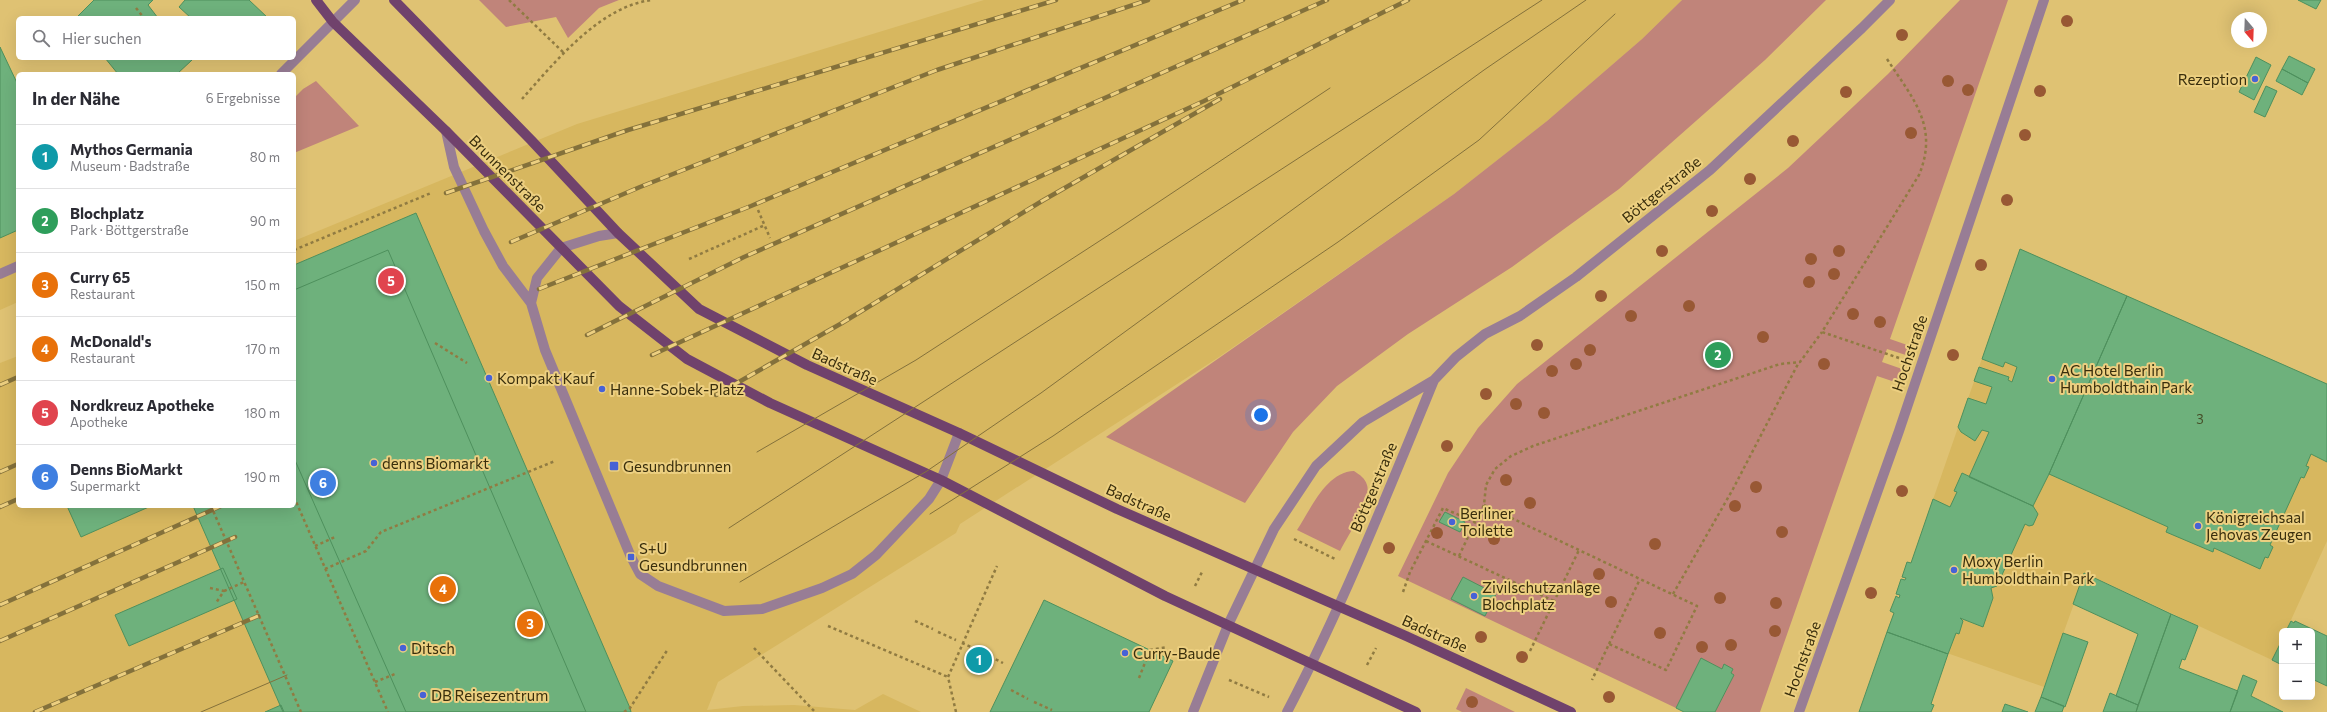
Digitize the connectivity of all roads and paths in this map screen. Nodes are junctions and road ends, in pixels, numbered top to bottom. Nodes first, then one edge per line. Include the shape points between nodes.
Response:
1 (316, 0) edge
2 (355, 0) edge
3 (394, 0) edge
4 (509, 0) edge
5 (652, 0) edge
6 (1890, 0) edge
7 (2043, 1) edge
8 (136, 8) dead end
9 (142, 16) edge
10 (332, 22) junction
11 (565, 54) junction
12 (296, 59) edge
13 (1888, 59) dead end
14 (295, 60) edge
15 (283, 72) edge
16 (507, 115) junction
17 (446, 131) junction
18 (431, 193) dead end
19 (758, 210) dead end
20 (763, 226) junction
21 (618, 233) junction
22 (770, 238) dead end
23 (561, 248) junction
24 (296, 249) edge
25 (689, 259) dead end
26 (16, 267) edge
27 (0, 274) edge
28 (531, 303) junction
29 (1822, 332) junction
30 (435, 343) dead end
31 (1906, 361) dead end
32 (1800, 362) junction
33 (467, 363) dead end
34 (1434, 380) junction
35 (959, 433) junction
36 (555, 461) dead end
37 (941, 480) junction
38 (296, 502) edge
39 (1484, 505) junction
40 (212, 508) edge
41 (1475, 522) junction
42 (335, 537) dead end
43 (1292, 538) dead end
44 (1426, 541) junction
45 (315, 546) junction
46 (1578, 550) junction
47 (1459, 556) junction
48 (1338, 560) dead end
49 (997, 566) dead end
50 (1204, 566) dead end
51 (325, 569) junction
52 (1256, 569) junction
53 (1640, 579) junction
54 (244, 582) junction
55 (1195, 586) dead end
56 (210, 588) dead end
57 (224, 591) junction
58 (1403, 592) dead end
59 (1673, 594) junction
60 (1554, 601) junction
61 (216, 603) dead end
62 (1337, 605) junction
63 (915, 621) dead end
64 (1228, 625) junction
65 (828, 626) dead end
66 (933, 629) dead end
67 (938, 632) dead end
68 (956, 640) dead end
69 (962, 643) dead end
70 (1609, 644) junction
71 (1377, 646) dead end
72 (1167, 647) dead end
73 (754, 648) dead end
74 (668, 649) dead end
75 (980, 651) dead end
76 (1530, 651) dead end
77 (985, 654) dead end
78 (1003, 663) dead end
79 (1312, 664) junction
80 (1366, 667) dead end
81 (395, 674) dead end
82 (948, 678) junction
83 (1139, 678) dead end
84 (1226, 678) dead end
85 (1592, 680) dead end
86 (375, 682) junction
87 (1010, 690) dead end
88 (1271, 698) dead end
89 (1028, 699) dead end
90 (1034, 702) dead end
91 (1052, 710) dead end
92 (301, 712) edge
93 (388, 712) edge
94 (624, 712) edge
95 (814, 712) edge
96 (956, 712) edge
97 (1193, 712) edge
98 (1287, 712) edge
99 (1416, 712) edge
100 (1571, 712) edge
101 (1799, 712) edge

1 - 10 main road, Brunnenstraße
2 - 10 street
3 - 16 main road
4 - 11 path
5 - 11 path via 619,10 591,28
6 - 34 street, Böttgerstraße via 1710,170 1576,277 1520,316 1485,334 1456,357
7 - 101 street, Hochstraße via 1899,431
8 - 9 path
10 - 12 street
10 - 17 main road, Brunnenstraße
11 - 16 path
13 - 29 path via 1923,118 1927,146 1924,163 1920,175
14 - 15 street
16 - 21 main road
17 - 23 main road, Brunnenstraße
17 - 28 street via 454,167 484,231 503,266
18 - 24 path
19 - 20 path
20 - 22 path
20 - 25 path
21 - 23 street
21 - 35 main road, Badstraße via 699,310 807,365
23 - 28 street via 537,278
23 - 37 main road, Brunnenstraße via 619,306 687,359 770,403
26 - 27 street
28 - 37 street via 545,350 631,557 640,574 658,586 724,611 762,609 822,588 852,574 876,555 929,499
29 - 31 path
29 - 32 path
30 - 33 path
32 - 39 path via 1780,364 1533,446 1511,456 1495,469 1486,485
32 - 59 path via 1733,489
34 - 52 street, Böttgerstraße via 1363,422 1316,466 1274,529
34 - 62 street, Böttgerstraße
35 - 37 street
35 - 52 main road, Badstraße via 1117,509
36 - 51 path via 381,532 366,551
37 - 64 main road via 1165,596
38 - 45 path
39 - 41 path
39 - 46 path
40 - 54 path
41 - 44 path via 1442,508
41 - 47 path
42 - 45 path
43 - 48 path
44 - 47 path
44 - 58 path
45 - 51 path
46 - 53 path
46 - 60 path
47 - 60 path
49 - 82 path
50 - 55 path
51 - 86 path
52 - 62 main road, Badstraße
52 - 64 street, Böttgerstraße
53 - 59 path
53 - 70 path
54 - 57 path
54 - 92 path
56 - 57 path
57 - 61 path
59 - 70 path via 1697,606 1666,670
60 - 76 path
62 - 79 street, Böttgerstraße
62 - 100 main road, Badstraße
63 - 66 path
64 - 79 main road
64 - 97 street, Böttgerstraße
65 - 82 path
67 - 68 path
69 - 75 path
70 - 85 path
71 - 80 path
72 - 83 path via 1150,650
73 - 95 path
74 - 94 path via 630,708
77 - 78 path
79 - 98 street, Böttgerstraße
79 - 99 main road
81 - 86 path
82 - 96 path
84 - 88 path
86 - 93 path
87 - 89 path
90 - 91 path

